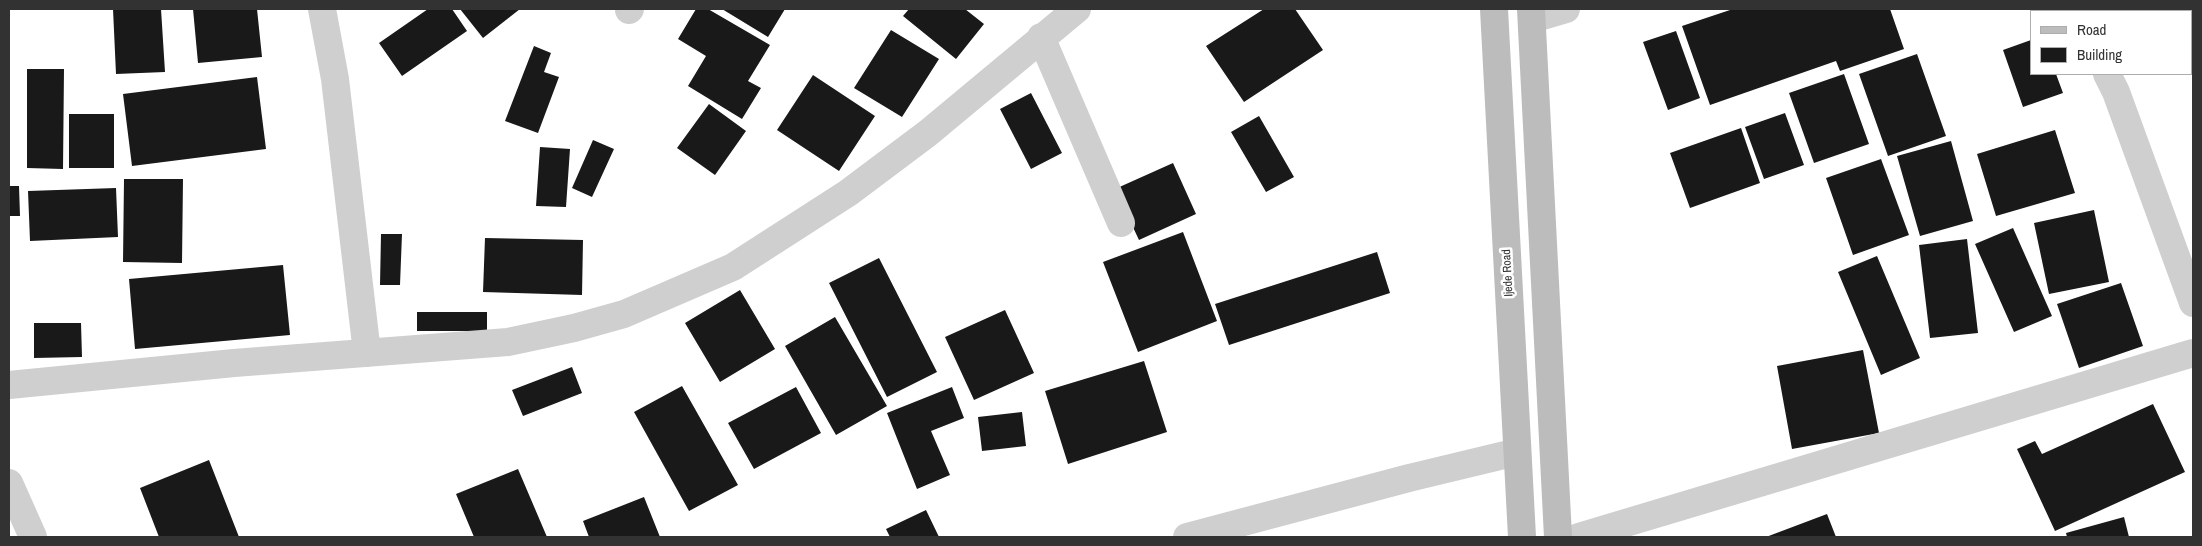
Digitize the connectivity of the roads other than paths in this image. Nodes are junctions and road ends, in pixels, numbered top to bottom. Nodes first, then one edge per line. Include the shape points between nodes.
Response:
1 (322, 9) edge
2 (1077, 9) edge
3 (1494, 9) edge
4 (1566, 9) edge
5 (1531, 14) edge
6 (1041, 36) junction
7 (2108, 75) edge
8 (1121, 223) dead end
9 (2193, 303) edge
10 (366, 353) junction
11 (2193, 353) edge
12 (9, 385) edge
13 (1516, 452) junction
14 (9, 483) edge
15 (32, 537) edge
16 (1186, 537) edge
17 (1522, 537) edge
18 (1558, 537) edge
19 (1579, 537) edge

1 - 10 street via 335,79
2 - 6 street
3 - 13 main road, Ijede Road
4 - 5 street
5 - 18 main road
6 - 8 street
6 - 10 street via 928,133 848,192 733,267 624,314 574,328 508,342
7 - 9 street
10 - 12 street
11 - 19 street
13 - 16 street
13 - 17 main road, Ijede Road
14 - 15 street

